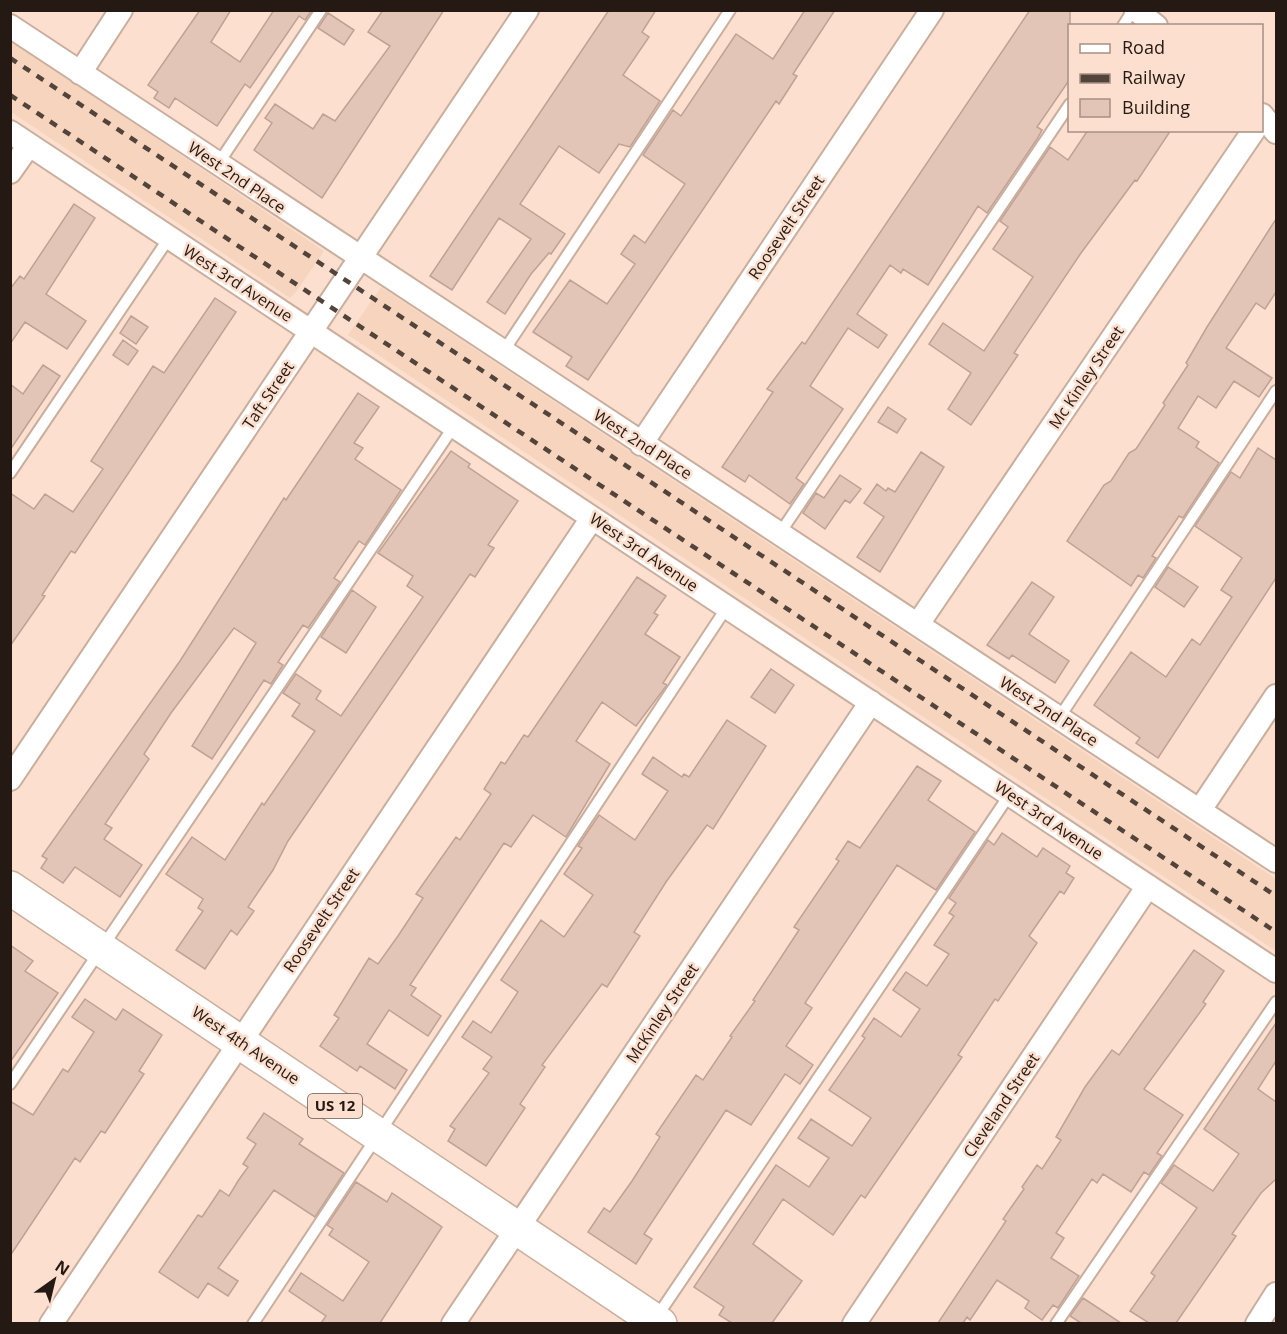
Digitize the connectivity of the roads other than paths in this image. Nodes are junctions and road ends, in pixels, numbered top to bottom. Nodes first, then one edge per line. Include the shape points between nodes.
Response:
1 (122, 10) edge
2 (321, 10) edge
3 (527, 10) edge
4 (730, 10) edge
5 (932, 10) edge
6 (1134, 10) edge
7 (1124, 24) edge
8 (1153, 24) edge
9 (10, 26) edge
10 (80, 72) junction
11 (1068, 107) edge
12 (1257, 132) edge
13 (20, 138) edge
14 (218, 164) junction
15 (10, 172) edge
16 (169, 238) junction
17 (360, 258) junction
18 (310, 331) junction
19 (503, 352) junction
20 (1276, 391) edge
21 (454, 426) junction
22 (641, 444) junction
23 (10, 473) edge
24 (592, 518) junction
25 (780, 533) junction
26 (727, 607) junction
27 (918, 624) junction
28 (1276, 696) edge
29 (871, 702) junction
30 (1059, 718) junction
31 (10, 779) edge
32 (1010, 794) junction
33 (1200, 810) junction
34 (1276, 861) edge
35 (1148, 886) junction
36 (10, 888) edge
37 (102, 949) junction
38 (1276, 971) edge
39 (1276, 1002) edge
40 (240, 1041) junction
41 (10, 1084) edge
42 (379, 1135) junction
43 (518, 1227) junction
44 (1276, 1294) edge
45 (656, 1322) edge
46 (51, 1323) edge
47 (253, 1323) edge
48 (453, 1323) edge
49 (854, 1323) edge
50 (1056, 1323) edge
51 (1257, 1323) edge

1 - 10 street
2 - 14 lane
3 - 17 street, Taft Street
4 - 19 lane
5 - 22 street, Roosevelt Street
6 - 7 lane
6 - 8 street
9 - 10 street, West 2nd Place
10 - 14 street, West 2nd Place
11 - 25 lane
12 - 27 street, Mc Kinley Street
13 - 15 street
13 - 16 street, West 3rd Avenue
14 - 17 street, West 2nd Place
16 - 18 street, West 3rd Avenue
16 - 23 lane
17 - 18 street, Taft Street
17 - 19 street, West 2nd Place
18 - 21 street, West 3rd Avenue
18 - 31 street, Taft Street
19 - 22 street, West 2nd Place
20 - 30 lane
21 - 24 street, West 3rd Avenue
21 - 37 lane
22 - 25 street, West 2nd Place
24 - 26 street, West 3rd Avenue
24 - 40 street, Roosevelt Street
25 - 27 street, West 2nd Place
26 - 29 street, West 3rd Avenue
26 - 42 lane
27 - 30 street, West 2nd Place
28 - 33 street
29 - 32 street, West 3rd Avenue
29 - 43 street, McKinley Street
30 - 33 street, West 2nd Place
32 - 35 street, West 3rd Avenue
32 - 45 lane
33 - 34 street, West 2nd Place
35 - 38 street, West 3rd Avenue
35 - 49 street, Cleveland Street
36 - 37 main road, West 4th Avenue / US 12
37 - 40 main road, West 4th Avenue / US 12
37 - 41 lane
39 - 50 lane
40 - 42 main road, West 4th Avenue / US 12
40 - 46 street, Roosevelt Street
42 - 43 main road, West 4th Avenue / US 12
42 - 47 lane
43 - 45 main road, West 4th Avenue / US 12
43 - 48 street, McKinley Street
44 - 51 street

